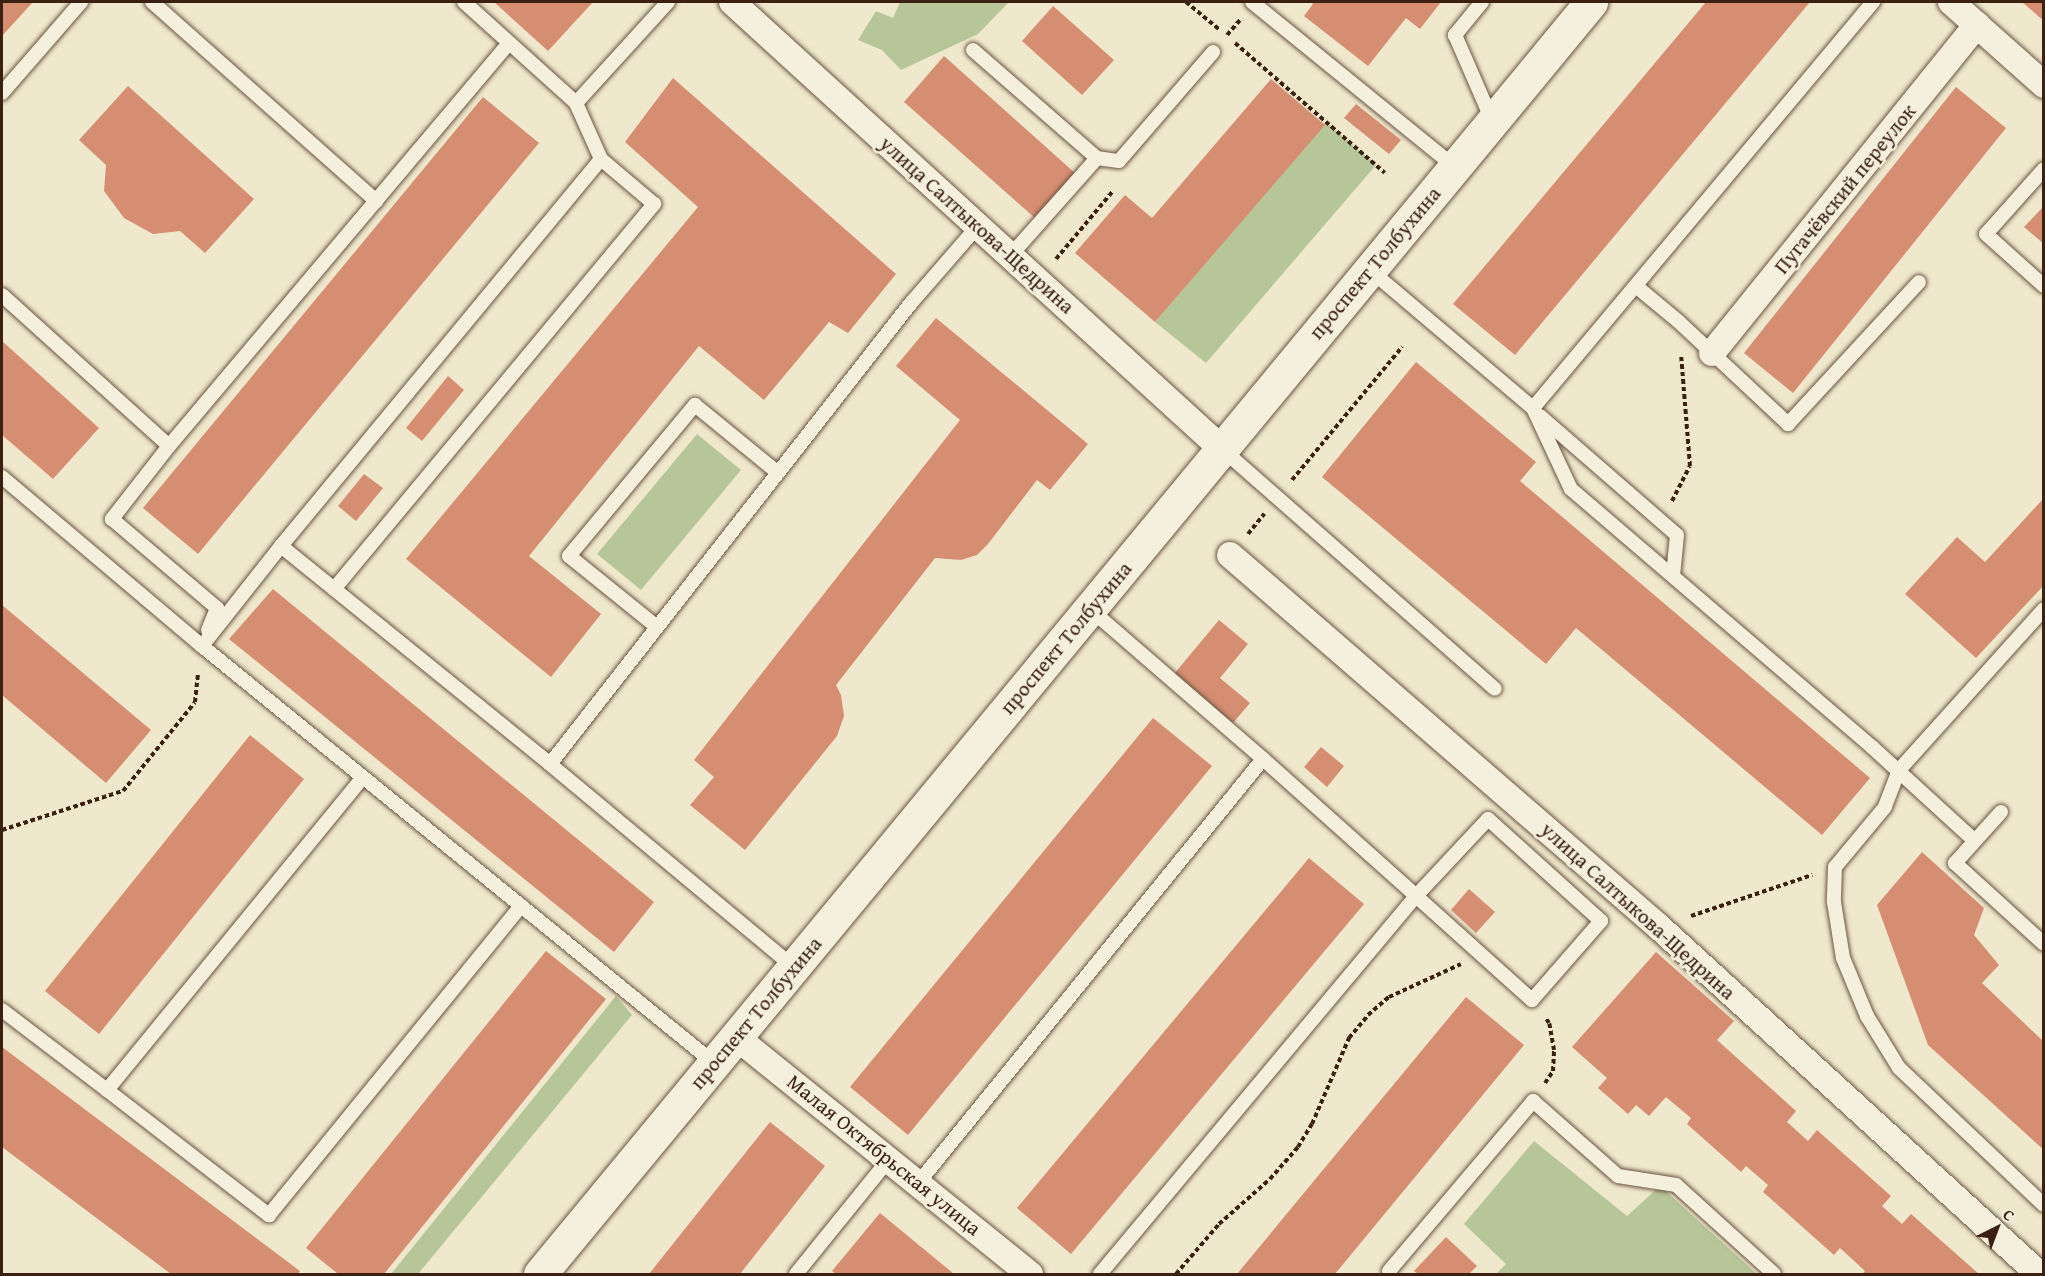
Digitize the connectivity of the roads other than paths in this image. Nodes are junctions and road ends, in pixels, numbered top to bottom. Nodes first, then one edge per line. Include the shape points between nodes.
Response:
1 (81, 2) edge
2 (152, 2) edge
3 (464, 2) edge
4 (668, 2) edge
5 (732, 2) edge
6 (1253, 2) edge
7 (1482, 2) edge
8 (1591, 2) edge
9 (1873, 2) edge
10 (1951, 2) edge
11 (1977, 25) junction
12 (509, 43) junction
13 (973, 50) dead end
14 (1213, 52) road end
15 (2043, 86) edge
16 (2, 93) edge
17 (576, 103) junction
18 (1493, 121) junction
19 (1097, 158) junction
20 (601, 159) junction
21 (1455, 167) junction
22 (2043, 169) edge
23 (376, 201) junction
24 (978, 226) junction
25 (1010, 256) junction
26 (1370, 270) junction
27 (1919, 282) dead end
28 (2043, 286) edge
29 (1637, 287) junction
30 (2, 295) edge
31 (1712, 353) junction
32 (1533, 408) junction
33 (169, 446) junction
34 (1222, 449) junction
35 (778, 473) junction
36 (2, 477) edge
37 (280, 546) junction
38 (1230, 555) dead end
39 (1673, 576) junction
40 (334, 589) junction
41 (1090, 609) junction
42 (2043, 609) edge
43 (657, 627) junction
44 (202, 646) junction
45 (1495, 689) dead end
46 (1263, 759) junction
47 (550, 764) junction
48 (1899, 770) junction
49 (363, 777) junction
50 (2001, 812) dead end
51 (1975, 841) junction
52 (1416, 896) junction
53 (521, 906) junction
54 (2043, 944) edge
55 (794, 967) junction
56 (2, 1010) edge
57 (736, 1037) junction
58 (714, 1063) junction
59 (107, 1090) junction
60 (889, 1159) junction
61 (919, 1182) junction
62 (2043, 1205) edge
63 (1389, 1273) edge
64 (540, 1275) edge
65 (796, 1275) edge
66 (1030, 1275) edge
67 (1100, 1275) edge
68 (1774, 1275) edge
69 (2038, 1275) edge

1 - 16 lane
2 - 23 lane
3 - 12 lane
4 - 17 lane
5 - 24 street, улица Салтыкова-Щедрина
6 - 21 lane
7 - 18 lane via 1455,35
8 - 18 main road, проспект Толбухина
9 - 29 lane
10 - 11 street
11 - 15 street
11 - 31 street, Пугачёвский переулок
12 - 17 lane
12 - 23 lane
13 - 19 lane
14 - 19 lane via 1119,161
17 - 20 lane
18 - 21 main road, проспект Толбухина
19 - 25 lane
20 - 37 lane
20 - 40 lane via 654,204
21 - 26 main road, проспект Толбухина
22 - 28 lane via 1986,234
23 - 33 lane
24 - 25 street, улица Салтыкова-Щедрина
24 - 35 lane via 911,303
25 - 34 street, улица Салтыкова-Щедрина
26 - 32 lane
26 - 34 main road, проспект Толбухина
27 - 31 lane via 1788,424
29 - 31 lane
29 - 32 lane
30 - 33 lane
32 - 39 lane via 1571,489
32 - 39 lane via 1677,535
33 - 44 lane via 112,519 217,608
34 - 41 main road, проспект Толбухина
34 - 45 lane
35 - 43 lane
35 - 43 lane via 695,405 568,556
36 - 44 lane
37 - 40 lane
37 - 44 lane
38 - 69 street, улица Салтыкова-Щедрина via 1659,927
39 - 48 lane
40 - 47 lane
41 - 46 lane
41 - 55 main road, проспект Толбухина
42 - 48 lane
43 - 47 lane
44 - 49 lane
46 - 52 lane
46 - 61 lane
47 - 55 lane
48 - 51 lane
48 - 62 lane via 1885,807 1835,867 1834,902 1843,958 1867,1016 1899,1068
49 - 53 lane
49 - 59 lane
50 - 51 lane
51 - 54 lane via 1955,863
52 - 52 lane via 1488,819 1601,921 1532,1000
52 - 67 lane
53 - 58 lane
53 - 59 lane via 269,1215
55 - 57 main road, проспект Толбухина
56 - 59 lane
57 - 58 main road, проспект Толбухина
57 - 60 street, Малая Октябрьская улица
58 - 64 main road, проспект Толбухина
60 - 61 street, Малая Октябрьская улица
60 - 65 lane
61 - 66 street, Малая Октябрьская улица
63 - 68 lane via 1533,1101 1618,1176 1676,1185

